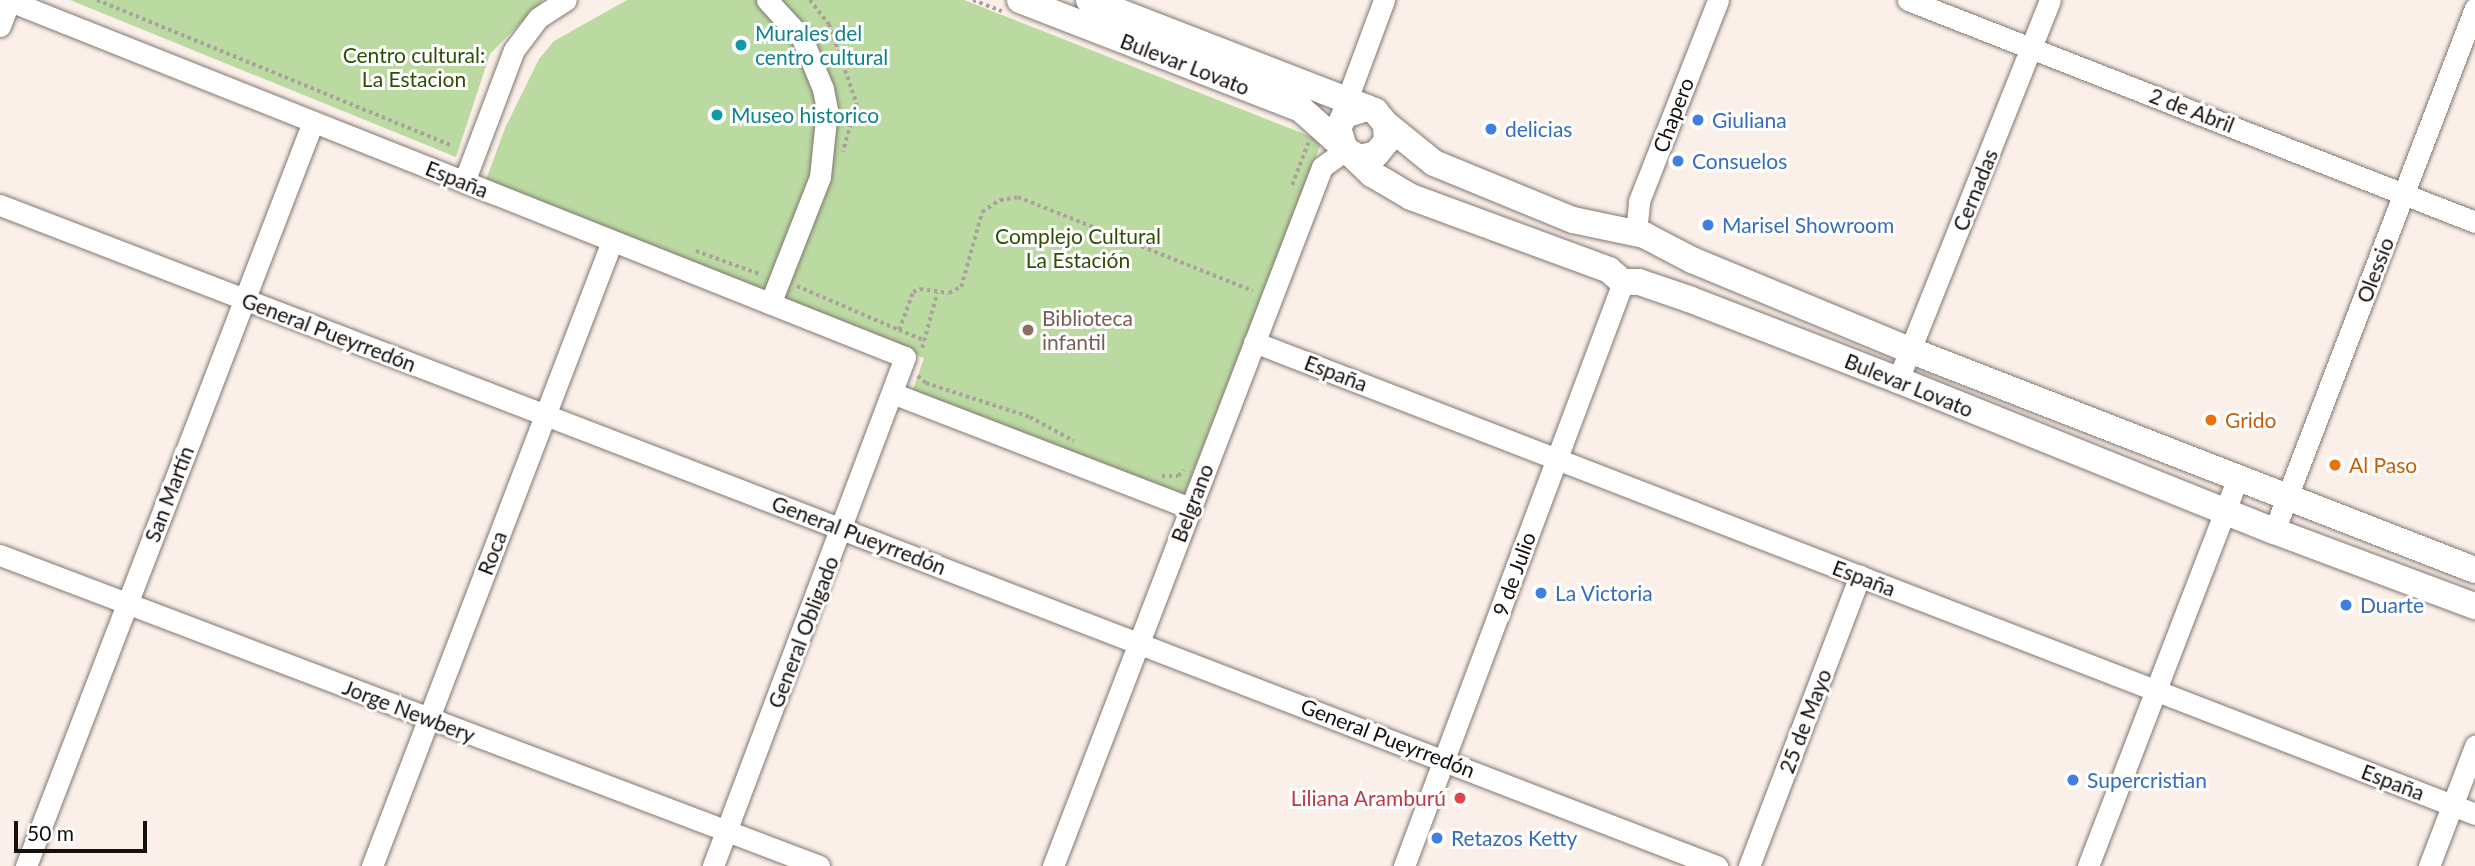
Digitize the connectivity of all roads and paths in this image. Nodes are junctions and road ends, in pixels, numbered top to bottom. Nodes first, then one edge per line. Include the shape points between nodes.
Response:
1 (97, 0) edge
2 (566, 0) edge
3 (767, 0) edge
4 (810, 0) edge
5 (1020, 0) edge
6 (1089, 0) edge
7 (1384, 0) edge
8 (1718, 0) edge
9 (1908, 0) edge
10 (2050, 0) edge
11 (10, 1) edge
12 (1057, 7) edge
13 (2475, 8) edge
14 (0, 26) edge
15 (2032, 48) junction
16 (313, 122) junction
17 (1354, 129) junction
18 (1312, 132) dead end
19 (450, 145) dead end
20 (838, 162) dead end
21 (464, 182) junction
22 (2404, 194) junction
23 (1288, 197) dead end
24 (0, 205) edge
25 (2475, 222) edge
26 (1638, 234) junction
27 (612, 241) junction
28 (1623, 278) junction
29 (795, 282) dead end
30 (937, 293) junction
31 (244, 300) junction
32 (1250, 300) dead end
33 (770, 304) junction
34 (899, 330) junction
35 (924, 340) junction
36 (1254, 342) junction
37 (1912, 351) junction
38 (914, 361) junction
39 (1898, 380) junction
40 (892, 393) junction
41 (545, 416) junction
42 (1087, 446) dead end
43 (1557, 460) junction
44 (1190, 463) dead end
45 (1149, 471) dead end
46 (2237, 480) junction
47 (2287, 500) junction
48 (1190, 508) junction
49 (2225, 511) junction
50 (843, 529) junction
51 (2274, 531) junction
52 (0, 555) edge
53 (2475, 570) edge
54 (1860, 576) junction
55 (127, 604) junction
56 (2475, 606) edge
57 (1138, 643) junction
58 (2155, 690) junction
59 (429, 719) junction
60 (2475, 746) edge
61 (1445, 760) junction
62 (2453, 805) junction
63 (2475, 814) edge
64 (726, 830) junction
65 (26, 866) edge
66 (372, 866) edge
67 (713, 866) edge
68 (819, 866) edge
69 (1053, 866) edge
70 (1404, 866) edge
71 (1717, 866) edge
72 (1749, 866) edge
73 (2088, 866) edge
74 (2430, 866) edge

1 - 19 path
2 - 21 street via 538,18 514,50
3 - 33 street via 802,38 827,110 820,177
4 - 20 path via 829,24 857,104 853,129
5 - 12 main road, Bulevar Lovato
6 - 17 main road, Bulevar Lovato
7 - 17 street, Belgrano
8 - 26 street, Chapero via 1639,201
9 - 15 street, 2 de Abril
10 - 15 street, Cernadas
11 - 14 street
11 - 16 street, España
12 - 17 main road, Bulevar Lovato
13 - 22 street, Olessio
15 - 22 street, 2 de Abril
15 - 37 street, Cernadas
16 - 21 street, España
16 - 31 street, San Martín
17 - 26 main road, Bulevar Lovato via 1573,220
17 - 28 main road, Bulevar Lovato via 1372,174 1411,197
17 - 36 street, Belgrano via 1322,166
18 - 23 path
21 - 27 street, España
22 - 25 street, 2 de Abril
22 - 47 street, Olessio
24 - 31 street, General Pueyrredón
26 - 28 main road, 9 de Julio via 1607,246
26 - 28 main road, 9 de Julio via 1656,264
26 - 37 main road, Bulevar Lovato
27 - 33 street, España
27 - 41 street, Roca
28 - 39 main road, Bulevar Lovato
28 - 43 street, 9 de Julio
29 - 34 path via 799,289
30 - 32 path via 961,287 982,212 1000,200 1018,197 1253,292 1255,288
30 - 34 path via 912,292
30 - 35 path
31 - 41 street, General Pueyrredón
31 - 55 street, San Martín
33 - 38 street, España
34 - 35 path
35 - 38 path
36 - 43 street, España
36 - 48 street, Belgrano
37 - 39 street, Cernadas
37 - 46 main road, Bulevar Lovato
38 - 40 street, General Obligado
38 - 42 path via 926,383 1030,417
39 - 49 main road, Bulevar Lovato
40 - 48 street
40 - 50 street, General Obligado
41 - 50 street, General Pueyrredón
41 - 59 street, Roca
43 - 54 street, España
43 - 61 street, 9 de Julio
44 - 45 path via 1178,476
46 - 47 main road, Bulevar Lovato
46 - 49 street
47 - 51 street, Olessio
47 - 53 main road, Bulevar Lovato
48 - 57 street, Belgrano
49 - 51 main road, Bulevar Lovato
49 - 58 street
50 - 57 street, General Pueyrredón
50 - 64 street, General Obligado
51 - 56 main road, Bulevar Lovato
52 - 55 street, Jorge Newbery
54 - 58 street, España
54 - 72 street, 25 de Mayo
55 - 59 street, Jorge Newbery
55 - 65 street, San Martín
57 - 61 street, General Pueyrredón
57 - 69 street, Belgrano
58 - 62 street, España
58 - 73 street
59 - 64 street, Jorge Newbery
59 - 66 street, Roca
60 - 62 street
61 - 70 street, 9 de Julio
61 - 71 street, General Pueyrredón
62 - 63 street, España
62 - 74 street
64 - 67 street, General Obligado
64 - 68 street, Jorge Newbery

